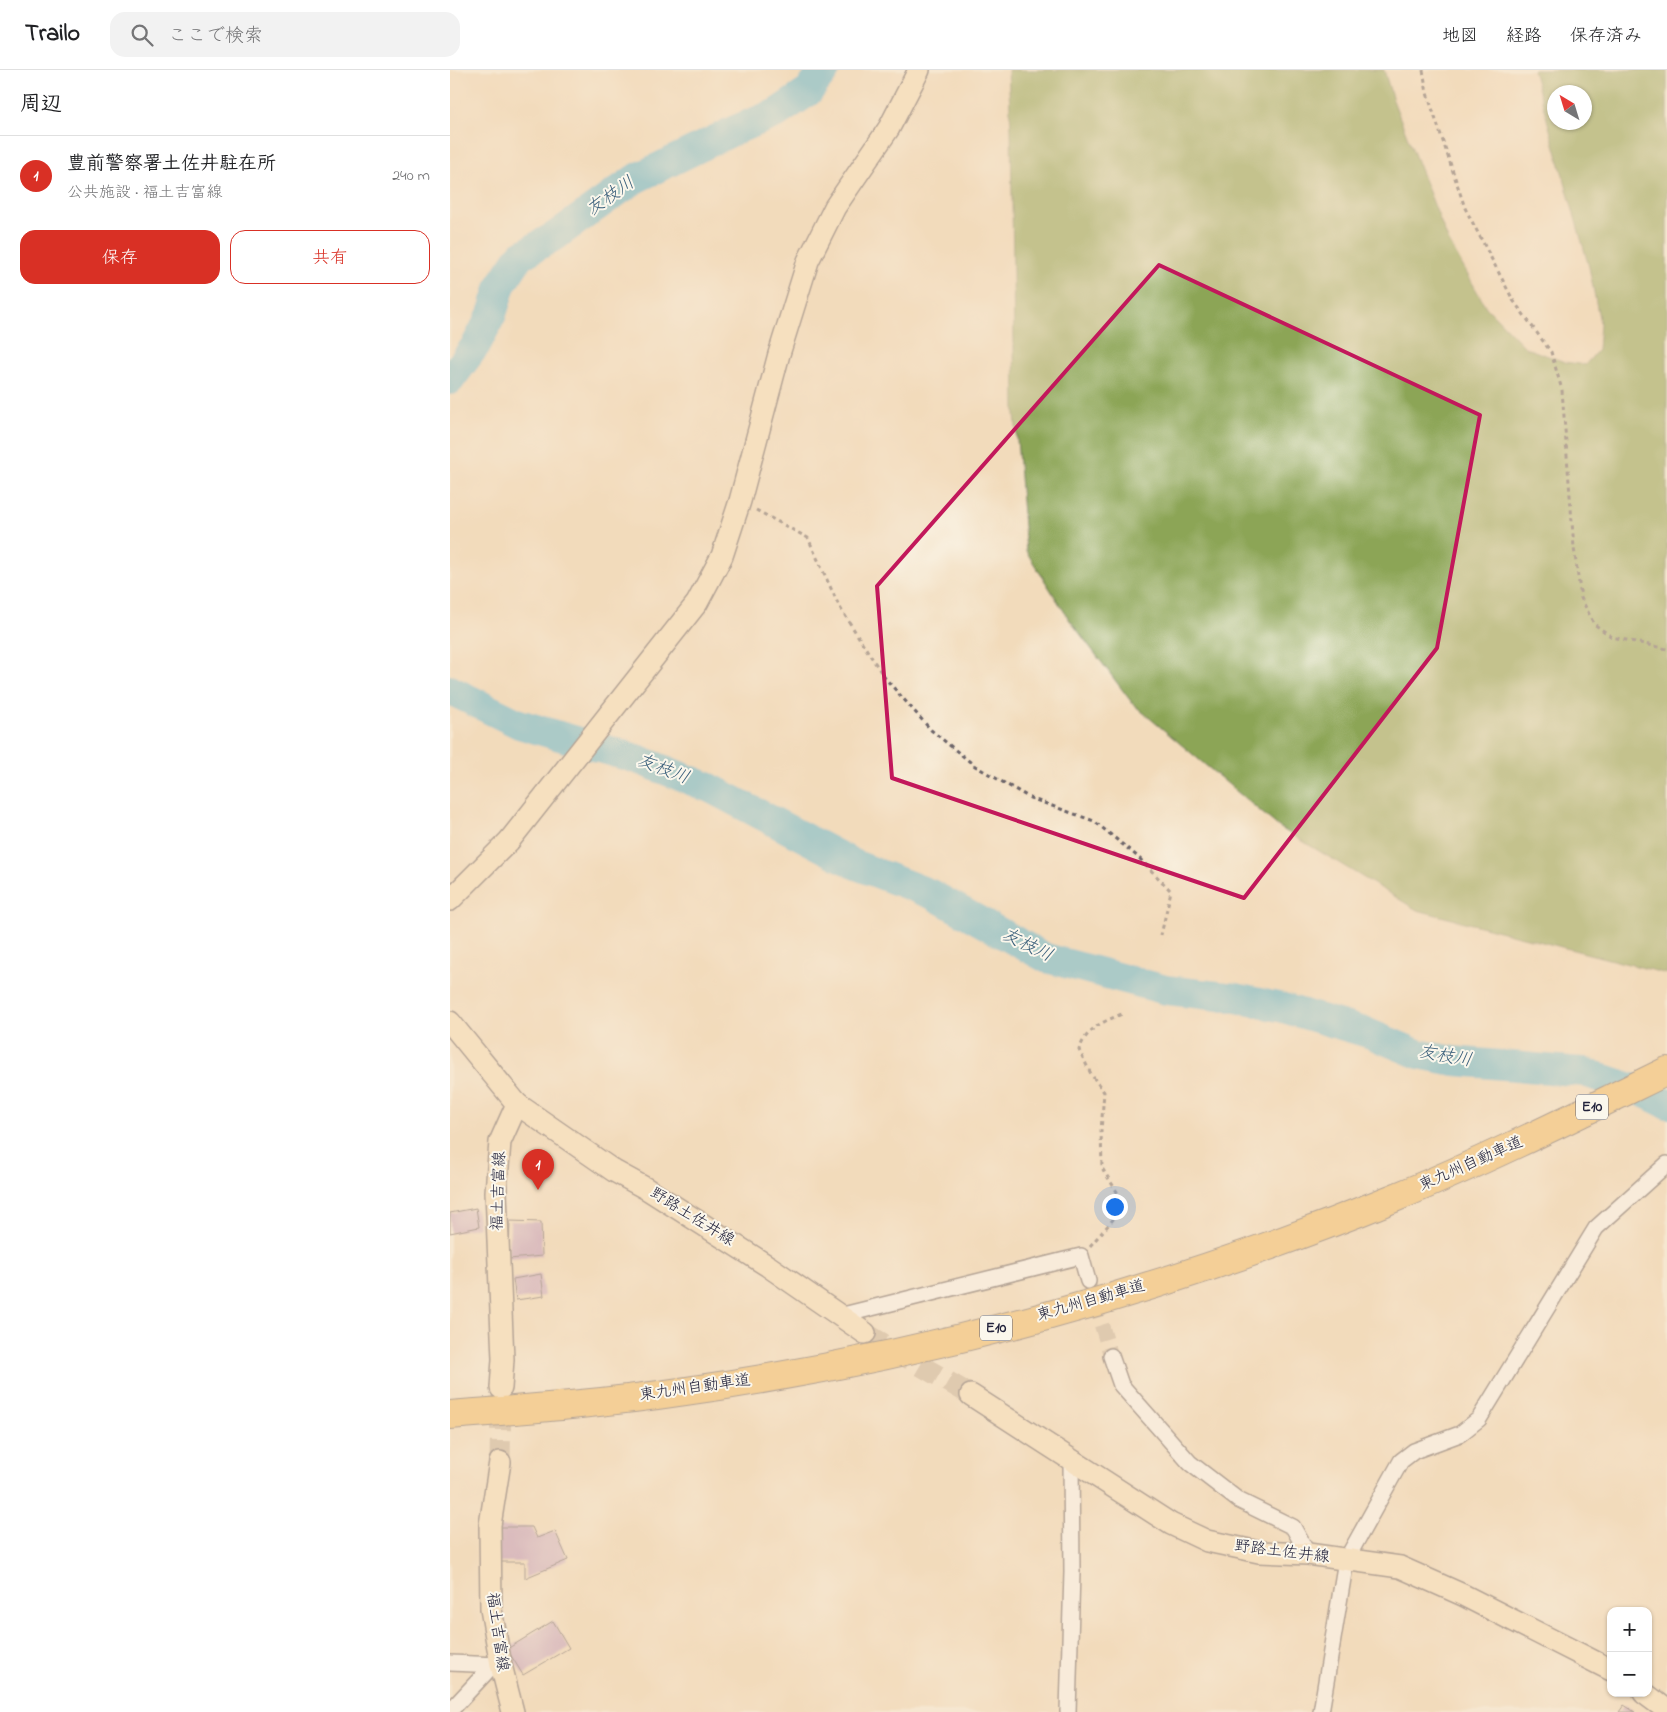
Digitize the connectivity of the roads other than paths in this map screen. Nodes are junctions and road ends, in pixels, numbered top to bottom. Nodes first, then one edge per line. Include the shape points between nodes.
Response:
1 (918, 70) edge
2 (450, 900) edge
3 (450, 1022) edge
4 (1667, 1071) edge
5 (517, 1104) junction
6 (1667, 1164) edge
7 (1088, 1281) tunnel mouth
8 (839, 1316) junction
9 (865, 1333) tunnel mouth
10 (1111, 1356) tunnel mouth
11 (501, 1388) tunnel mouth
12 (970, 1395) tunnel mouth
13 (450, 1415) edge
14 (500, 1462) tunnel mouth
15 (1071, 1462) junction
16 (1308, 1554) junction
17 (1346, 1560) junction
18 (450, 1663) edge
19 (497, 1665) junction
20 (1607, 1668) edge
21 (1649, 1697) edge
22 (1667, 1710) edge
23 (450, 1711) edge
24 (513, 1712) edge
25 (1068, 1712) edge
26 (1321, 1712) edge

1 - 2 main road via 889,128 835,207 808,261 779,354 740,501 722,556 697,602 509,841
3 - 5 main road
4 - 13 highway, 東九州自動車道 / E10 via 1518,1144 1394,1198 1261,1248 1129,1292 949,1341 827,1368 686,1391
5 - 8 main road, 野路土佐井線 via 597,1160 768,1266
5 - 11 main road, 福土吉富線 via 500,1142 496,1192 503,1359
6 - 17 street via 1596,1228 1479,1419 1460,1434 1414,1451 1401,1461
7 - 8 street via 1081,1256
8 - 9 main road, 野路土佐井線
10 - 16 street via 1121,1385 1190,1463 1238,1500 1293,1527
12 - 15 main road, 野路土佐井線
14 - 19 main road, 福土吉富線 via 490,1534 490,1609
15 - 16 main road, 野路土佐井線 via 1171,1524 1207,1541 1259,1552
15 - 25 street
16 - 17 main road, 野路土佐井線
17 - 20 main road, 野路土佐井線 via 1400,1567
17 - 26 street
18 - 19 street
19 - 23 street
19 - 24 main road, 福土吉富線
21 - 22 main road

